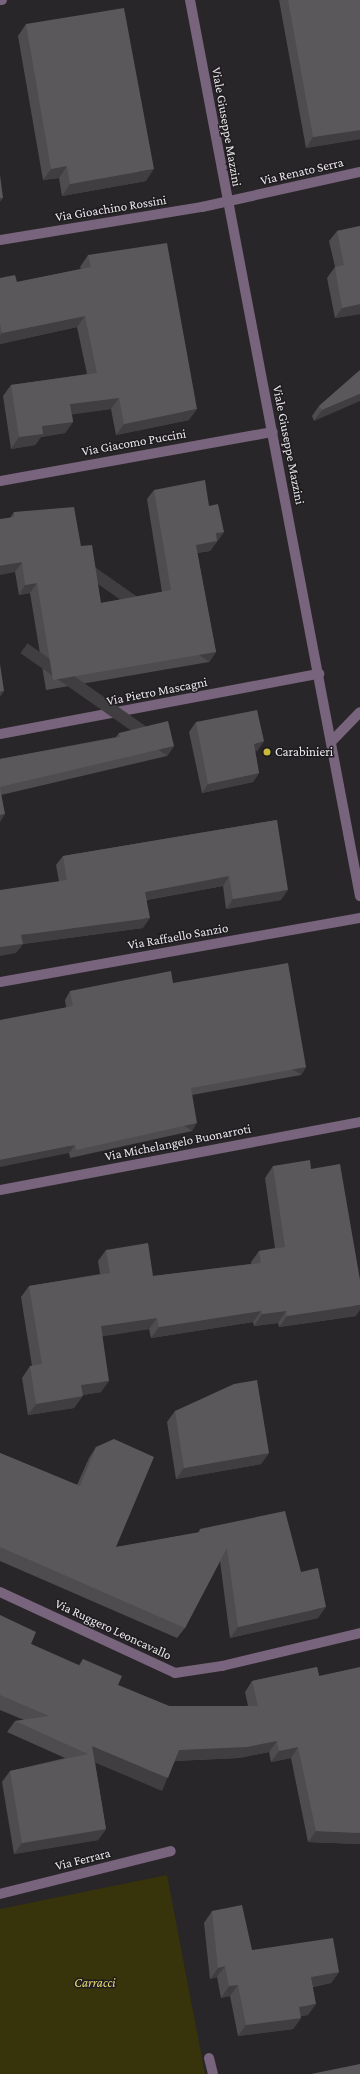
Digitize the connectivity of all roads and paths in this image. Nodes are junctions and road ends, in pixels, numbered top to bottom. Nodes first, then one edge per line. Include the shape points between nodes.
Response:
1 (190, 0) edge
2 (360, 172) edge
3 (226, 202) junction
4 (0, 240) edge
5 (273, 432) junction
6 (0, 481) edge
7 (319, 674) junction
8 (360, 712) edge
9 (0, 734) edge
10 (332, 741) junction
11 (360, 896) edge
12 (360, 918) edge
13 (0, 982) edge
14 (360, 1122) edge
15 (0, 1190) edge
16 (0, 1592) edge
17 (360, 1633) edge
18 (171, 1851) dead end
19 (0, 1894) edge
20 (209, 2058) dead end
21 (212, 2074) edge

1 - 3 street, Viale Giuseppe Mazzini
2 - 3 street, Via Renato Serra
3 - 4 street, Via Gioachino Rossini
3 - 5 street, Viale Giuseppe Mazzini
5 - 6 street, Via Giacomo Puccini
5 - 7 street, Viale Giuseppe Mazzini
7 - 9 street, Via Pietro Mascagni
7 - 10 street, Viale Giuseppe Mazzini
8 - 10 street
10 - 11 street, Viale Giuseppe Mazzini
12 - 13 street, Via Raffaello Sanzio
14 - 15 street, Via Michelangelo Buonarroti
16 - 17 street, Via Ruggero Leoncavallo via 175,1673 222,1666
18 - 19 street, Via Ferrara
20 - 21 street

